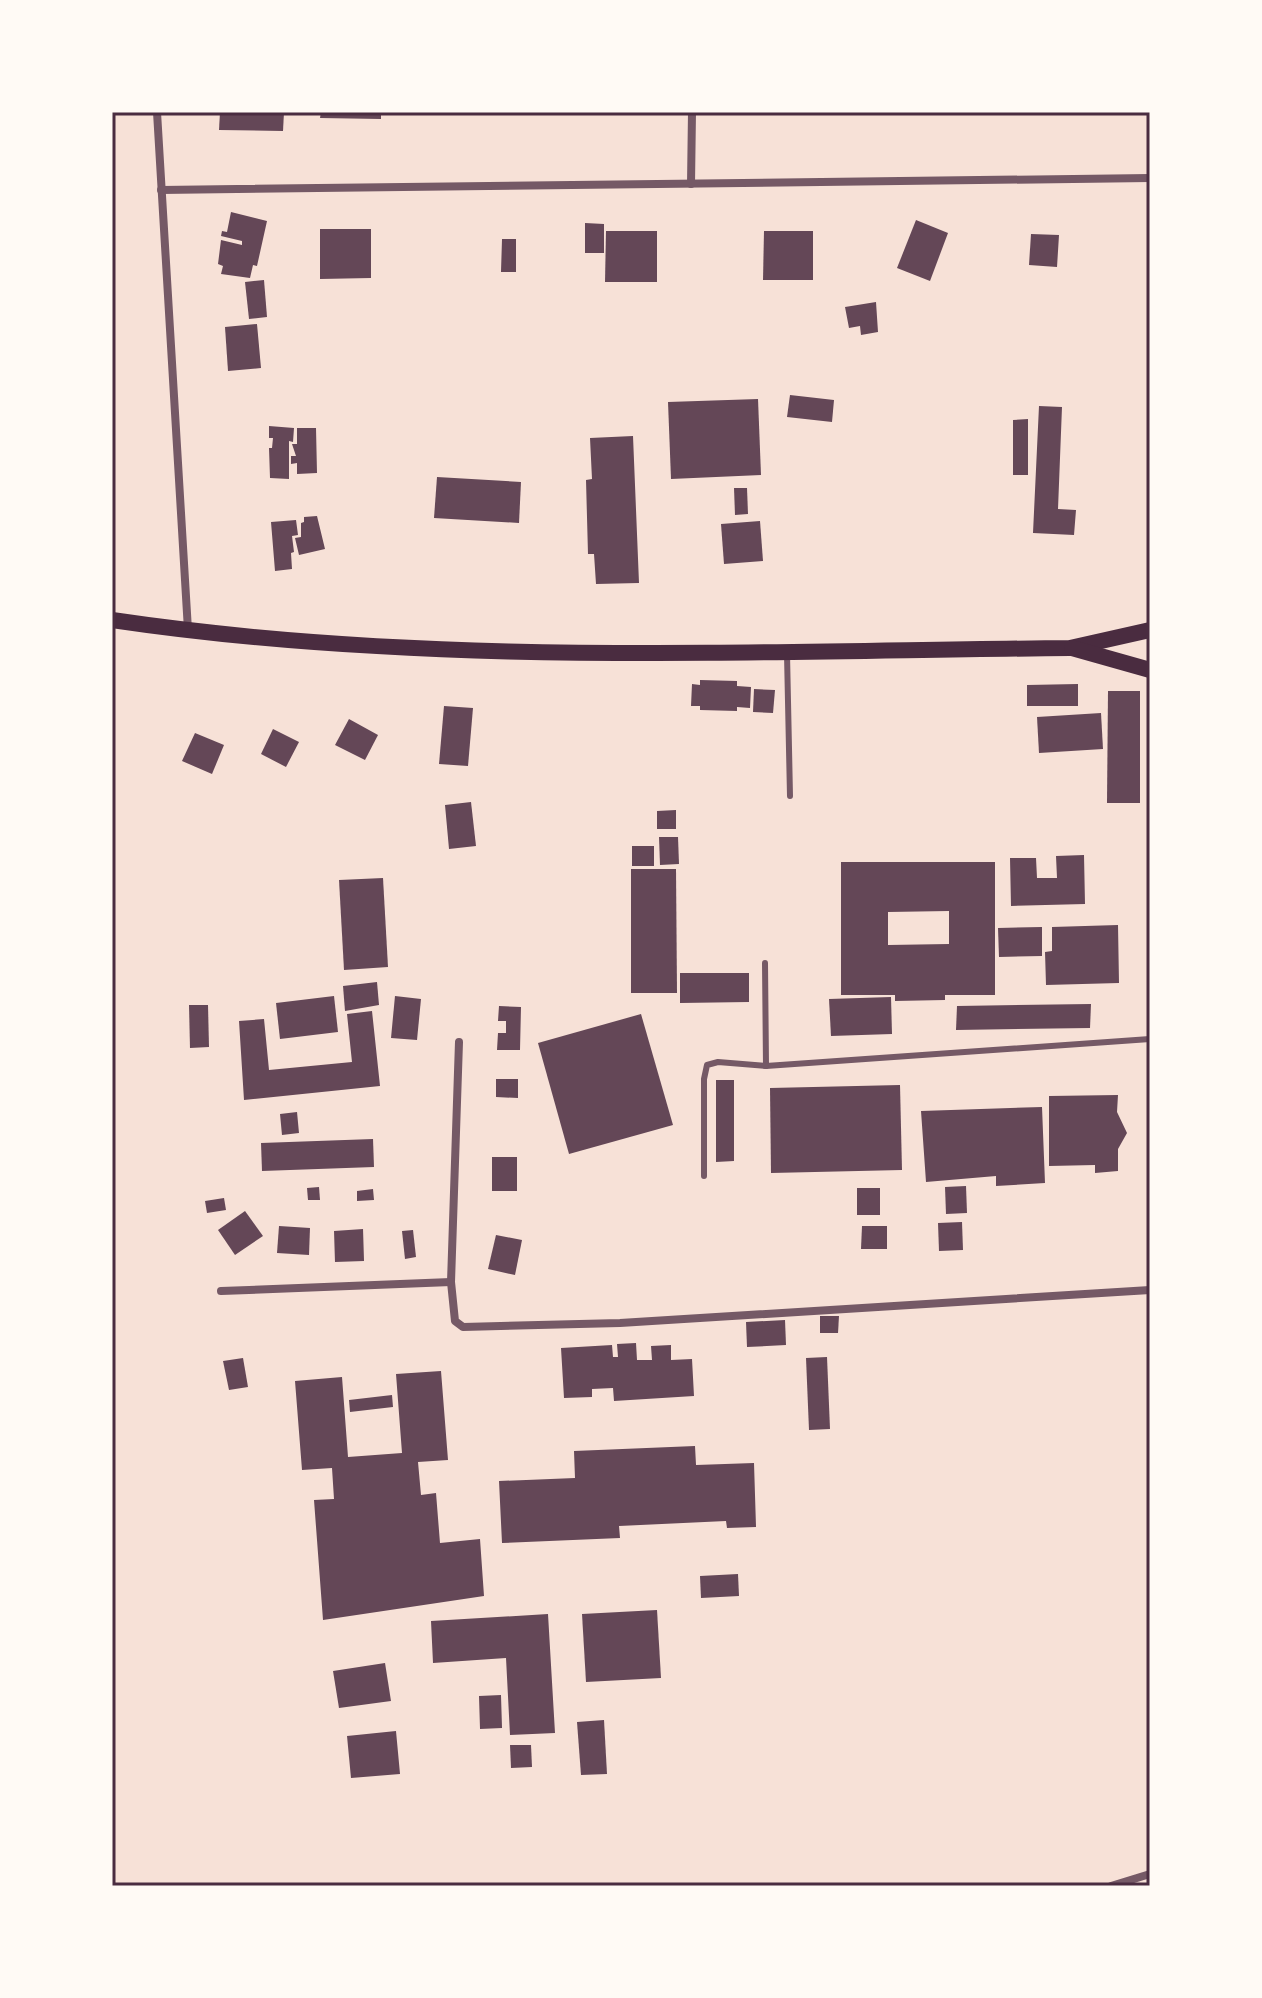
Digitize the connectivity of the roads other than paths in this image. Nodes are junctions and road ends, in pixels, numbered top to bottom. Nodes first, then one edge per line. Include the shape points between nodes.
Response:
1 (157, 112) edge
2 (692, 112) edge
3 (1150, 178) edge
4 (691, 184) junction
5 (161, 190) junction
6 (112, 620) edge
7 (1150, 630) edge
8 (188, 631) junction
9 (1070, 648) junction
10 (787, 651) junction
11 (1150, 670) edge
12 (790, 796) dead end
13 (765, 963) dead end
14 (1150, 1039) edge
15 (459, 1042) dead end
16 (766, 1066) junction
17 (704, 1176) dead end
18 (451, 1282) junction
19 (1150, 1290) edge
20 (221, 1291) dead end
21 (1150, 1874) edge
22 (1131, 1883) edge
23 (1111, 1886) edge

1 - 5 street
2 - 4 street
3 - 4 street
4 - 5 street
5 - 8 street
6 - 8 main road
7 - 9 main road
8 - 10 main road via 391,650
9 - 10 main road
9 - 11 main road
10 - 12 lane
13 - 16 lane
14 - 16 lane
15 - 18 street
16 - 17 lane via 707,1065
18 - 19 street via 455,1321 471,1328
18 - 20 street
21 - 22 street
22 - 23 street

